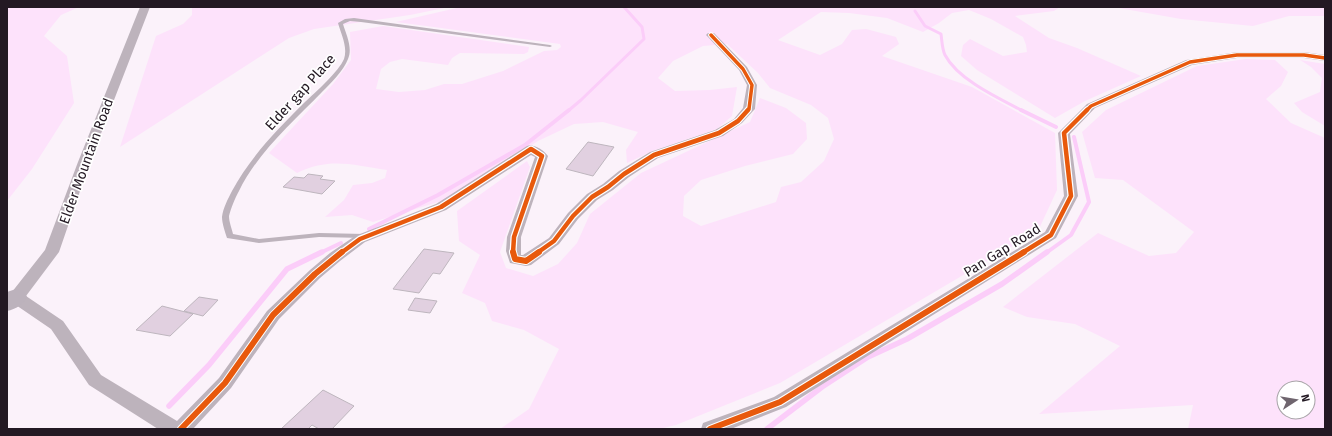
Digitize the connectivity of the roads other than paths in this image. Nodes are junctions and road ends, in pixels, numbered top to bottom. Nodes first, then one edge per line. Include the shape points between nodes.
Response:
1 (145, 7) edge
2 (711, 35) dead end
3 (550, 46) dead end
4 (1325, 58) edge
5 (369, 236) junction
6 (10, 298) edge
7 (174, 429) edge
8 (181, 429) edge
9 (710, 429) edge

1 - 6 street, Elder Mountain Road via 84,162 52,252
2 - 5 street via 744,69 752,85 749,109 738,121 719,133 654,155 624,174 592,197 554,241 526,262 515,259 512,251 514,237 542,156 531,149 441,207
3 - 5 lane, Elder gap Place via 353,19 340,23 346,40 346,59 239,182 226,217 230,236 259,241 319,235
4 - 9 street, Pan Gap Road via 1304,55 1237,54 1190,62 1091,106 1064,133 1071,196 1051,235 780,402
5 - 8 street via 360,239 314,274 273,315 225,383
6 - 7 street via 57,325 95,380

